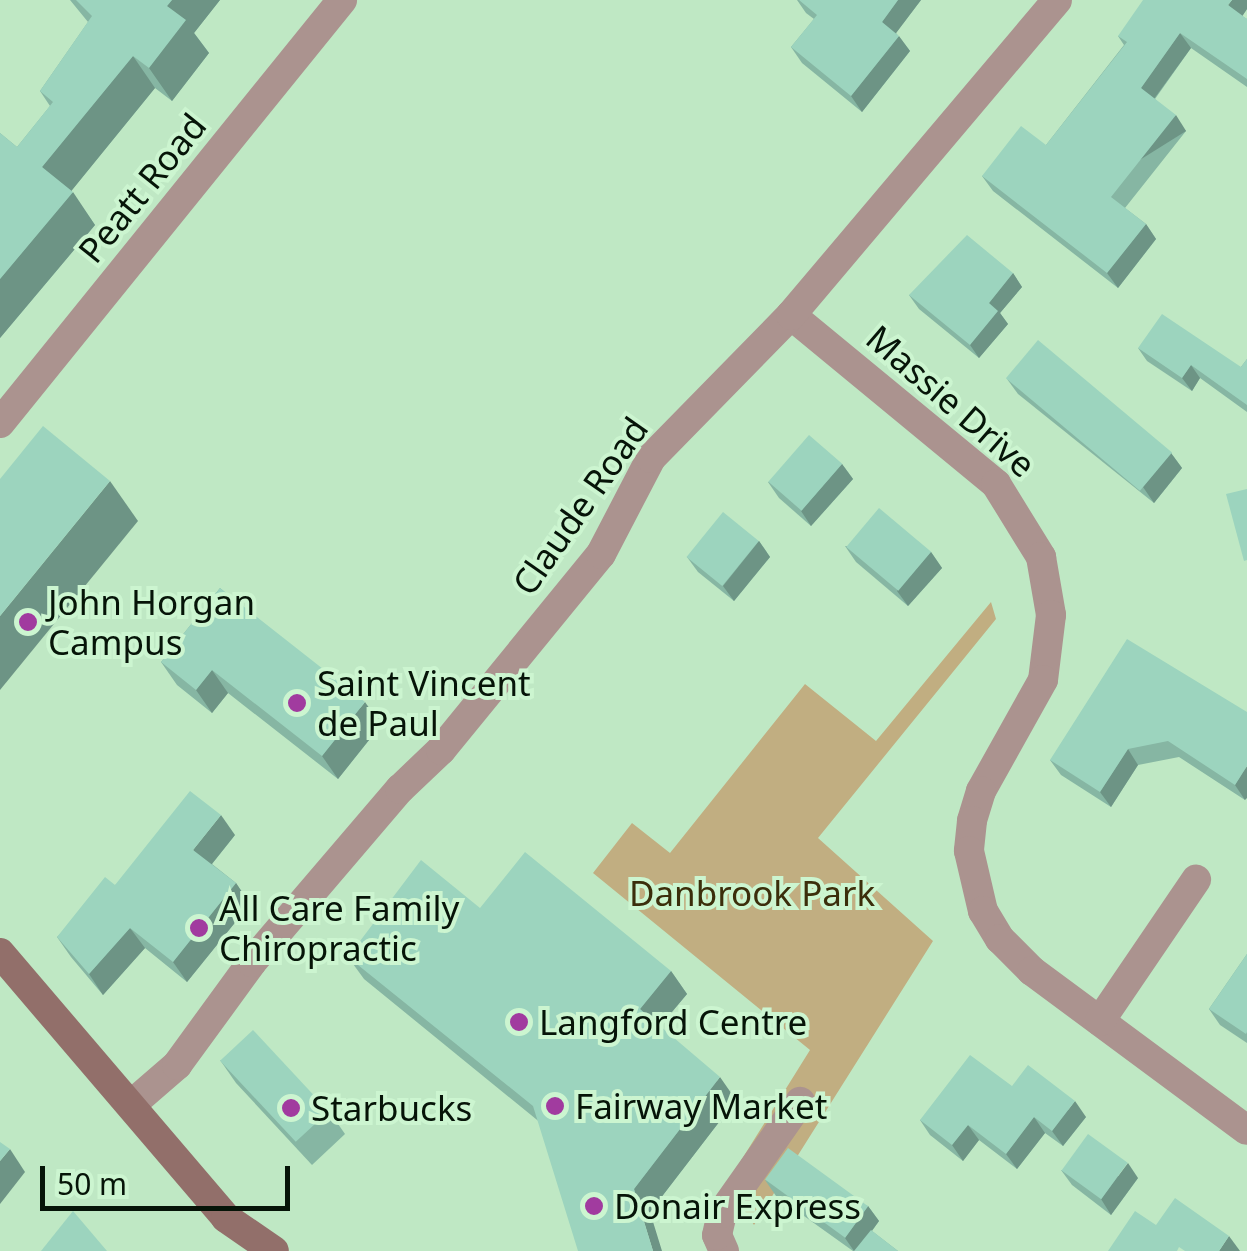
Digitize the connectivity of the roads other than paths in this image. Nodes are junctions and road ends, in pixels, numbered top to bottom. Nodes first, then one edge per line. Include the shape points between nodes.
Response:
1 (342, 0) edge
2 (1057, 0) edge
3 (792, 315) junction
4 (0, 423) edge
5 (1196, 880) dead end
6 (0, 952) edge
7 (1100, 1021) junction
8 (800, 1102) dead end
9 (132, 1104) junction
10 (1247, 1130) edge
11 (226, 1218) junction
12 (238, 1251) edge
13 (274, 1251) edge
14 (724, 1251) edge

1 - 4 street, Peatt Road
2 - 3 street, Claude Road
3 - 7 street, Massie Drive via 996,484 1036,545 1050,584 1047,664 1029,711 981,791 969,851 983,911 1000,940
3 - 9 street, Claude Road via 652,458 601,554 441,750 252,962 177,1066
5 - 7 street
6 - 9 main road
7 - 10 street, Massie Drive
8 - 14 street via 722,1213 716,1235
9 - 11 main road
11 - 12 main road
11 - 13 main road

